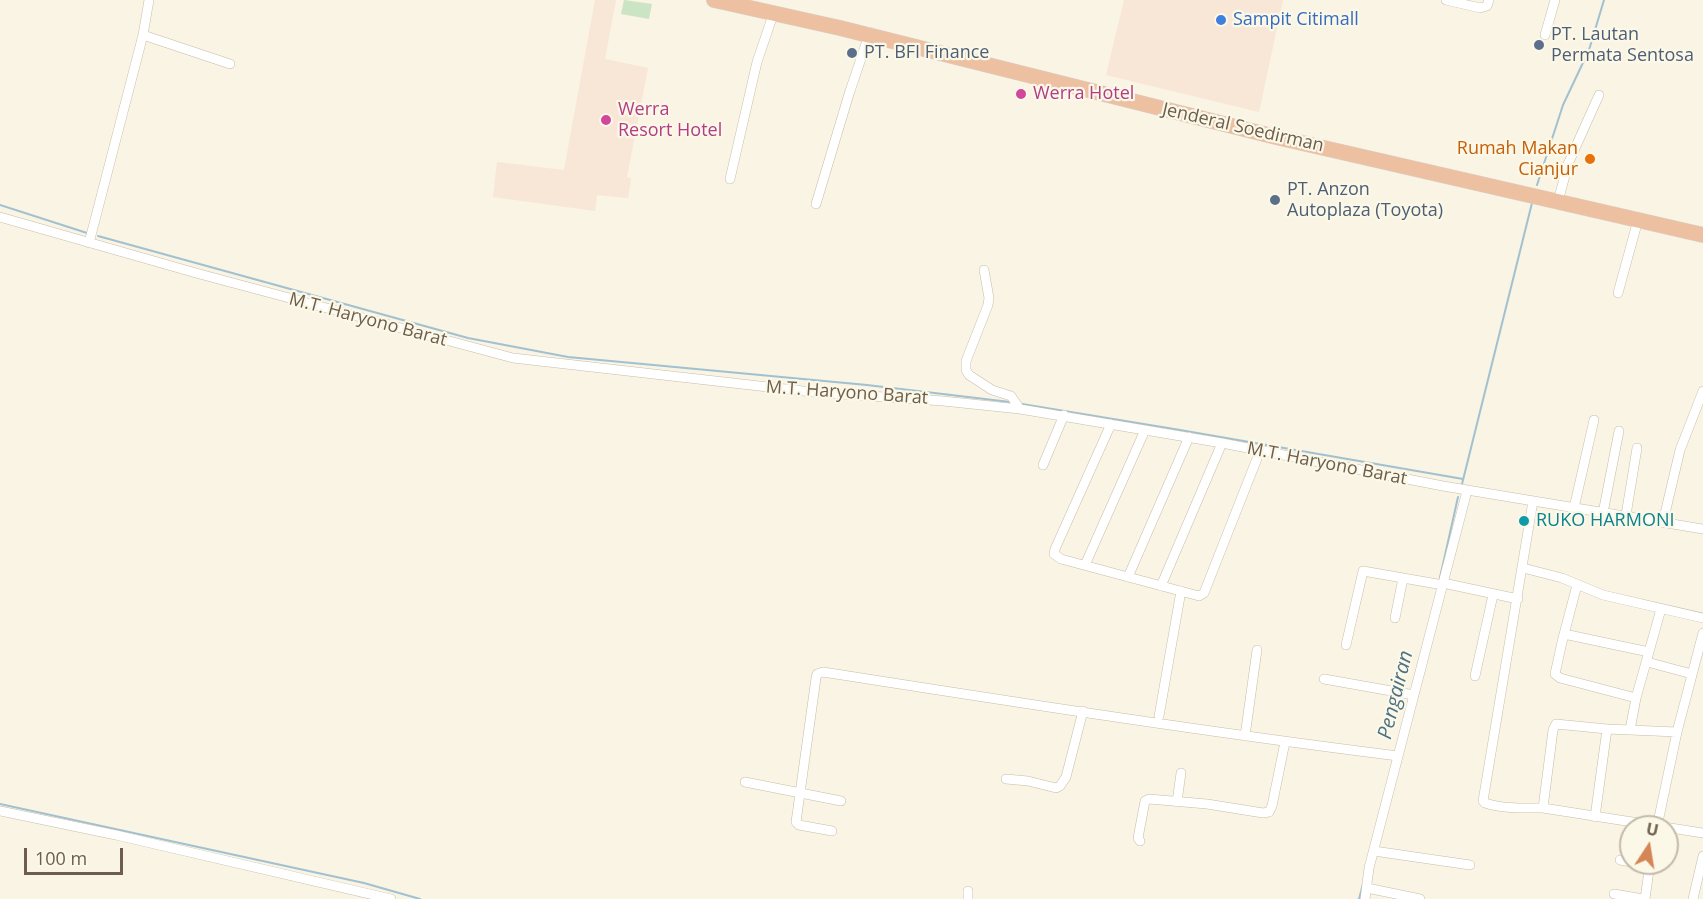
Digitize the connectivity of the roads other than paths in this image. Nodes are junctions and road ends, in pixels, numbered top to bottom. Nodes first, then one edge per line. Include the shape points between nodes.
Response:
1 (149, 0) edge
2 (714, 0) edge
3 (752, 0) edge
4 (1446, 0) edge
5 (1489, 0) edge
6 (1555, 0) edge
7 (774, 12) junction
8 (870, 32) junction
9 (143, 35) junction
10 (1545, 35) dead end
11 (230, 64) dead end
12 (1599, 95) dead end
13 (1438, 171) junction
14 (730, 179) dead end
15 (1560, 194) junction
16 (816, 204) dead end
17 (0, 217) edge
18 (1638, 220) junction
19 (1703, 227) edge
20 (1703, 235) edge
21 (89, 243) junction
22 (984, 270) dead end
23 (1618, 293) dead end
24 (1703, 391) edge
25 (1020, 408) junction
26 (1064, 415) junction
27 (1594, 420) dead end
28 (1111, 424) junction
29 (1145, 430) junction
30 (1619, 431) dead end
31 (1188, 438) junction
32 (1222, 443) junction
33 (1637, 448) dead end
34 (1260, 451) junction
35 (1043, 465) dead end
36 (1467, 491) junction
37 (1533, 501) junction
38 (1574, 508) junction
39 (1603, 513) junction
40 (1626, 515) junction
41 (1663, 522) junction
42 (1703, 529) edge
43 (1085, 565) junction
44 (1523, 568) junction
45 (1128, 576) junction
46 (1403, 578) junction
47 (1443, 584) junction
48 (1577, 585) junction
49 (1161, 586) junction
50 (1181, 591) junction
51 (1493, 595) junction
52 (1518, 600) junction
53 (1661, 609) junction
54 (1395, 618) dead end
55 (1703, 618) edge
56 (1564, 633) junction
57 (1703, 633) edge
58 (1346, 645) dead end
59 (1257, 650) dead end
60 (1648, 657) junction
61 (1696, 672) edge
62 (1474, 676) dead end
63 (1324, 679) dead end
64 (1414, 695) junction
65 (1636, 698) junction
66 (1083, 711) junction
67 (1160, 716) dead end
68 (1607, 729) junction
69 (1630, 730) junction
70 (1677, 732) junction
71 (1245, 736) junction
72 (1285, 742) junction
73 (1398, 756) junction
74 (1181, 773) dead end
75 (1006, 779) dead end
76 (745, 782) dead end
77 (802, 792) junction
78 (841, 801) dead end
79 (1177, 802) junction
80 (1543, 808) junction
81 (0, 811) edge
82 (1659, 815) edge
83 (1595, 817) junction
84 (1619, 820) edge
85 (1679, 829) edge
86 (832, 831) dead end
87 (1703, 833) edge
88 (1140, 841) dead end
89 (1374, 851) junction
90 (1703, 856) edge
91 (1470, 865) dead end
92 (1646, 875) edge
93 (1367, 888) junction
94 (1614, 894) dead end
95 (391, 899) edge
96 (1365, 899) edge
97 (1420, 899) edge
98 (1644, 899) edge
99 (1693, 899) edge

1 - 9 street
2 - 7 highway, Jenderal Soedirman
3 - 8 highway, Jenderal Soedirman
4 - 5 street via 1480,8
6 - 10 street
7 - 8 highway, Jenderal Soedirman
7 - 14 street via 757,62
8 - 13 highway, Jenderal Soedirman
8 - 16 street
9 - 11 street
9 - 21 street
12 - 15 street via 1568,164
13 - 15 highway, Jenderal Soedirman
13 - 18 highway, Jenderal Soedirman
15 - 19 highway, Jenderal Soedirman
17 - 21 street, M.T. Haryono Barat
18 - 20 highway, Jenderal Soedirman
18 - 23 street
21 - 25 street, M.T. Haryono Barat via 513,358 812,392
22 - 25 street via 988,305 966,370 992,390 1011,396
24 - 41 street via 1680,450
25 - 26 street, M.T. Haryono Barat
26 - 28 street, M.T. Haryono Barat
26 - 35 street
27 - 38 street
28 - 29 street, M.T. Haryono Barat
28 - 43 street via 1054,554
29 - 31 street, M.T. Haryono Barat
29 - 43 street
30 - 39 street
31 - 32 street, M.T. Haryono Barat
31 - 45 street
32 - 34 street, M.T. Haryono Barat
32 - 49 street
33 - 40 street
34 - 36 street, M.T. Haryono Barat
34 - 50 street via 1204,593 1199,596
36 - 37 street, M.T. Haryono Barat
36 - 47 street
37 - 38 street, M.T. Haryono Barat
37 - 44 street
38 - 39 street, M.T. Haryono Barat
39 - 40 street, M.T. Haryono Barat
40 - 41 street, M.T. Haryono Barat
41 - 42 street, M.T. Haryono Barat
43 - 45 street
44 - 48 street
44 - 52 street
45 - 49 street
46 - 47 street
46 - 54 street
46 - 58 street via 1364,571
47 - 51 street
47 - 64 street
48 - 53 street
48 - 56 street
49 - 50 street
50 - 67 street
51 - 52 street
51 - 62 street
52 - 80 street via 1483,801 1494,806
53 - 55 street
53 - 60 street
56 - 60 street
56 - 65 street via 1555,670 1557,677
57 - 61 street
59 - 71 street
60 - 61 street
60 - 65 street
61 - 70 street
63 - 64 street
64 - 73 street
65 - 69 street
66 - 71 street
66 - 75 street via 1066,777 1060,786
66 - 77 street via 819,673
68 - 69 street
68 - 80 street via 1554,725
68 - 83 street
69 - 70 street
70 - 82 street
71 - 72 street
72 - 73 street
72 - 79 street via 1269,812
73 - 89 street
74 - 79 street
76 - 77 street
77 - 78 street
77 - 86 street via 797,824
79 - 88 street via 1145,801
80 - 83 street
81 - 95 street
83 - 84 street
85 - 87 street
89 - 91 street
89 - 93 street
90 - 99 street
92 - 98 street
93 - 96 street
93 - 97 street
94 - 98 street

